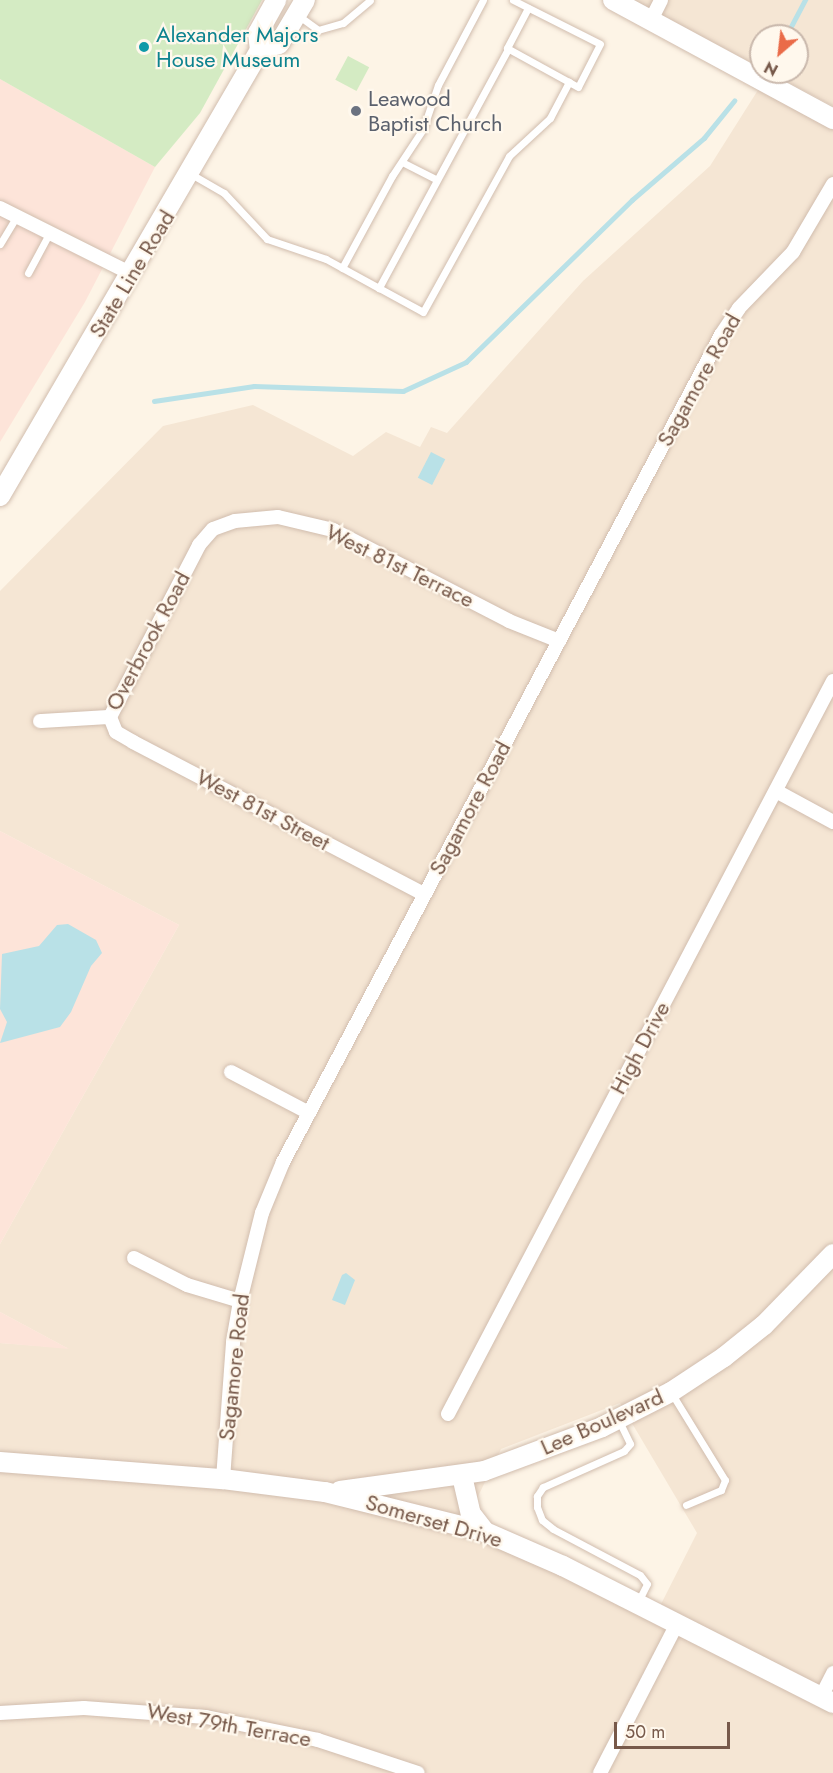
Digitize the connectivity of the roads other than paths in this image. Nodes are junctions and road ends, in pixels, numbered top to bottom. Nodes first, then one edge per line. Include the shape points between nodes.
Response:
1 (276, 0) edge
2 (370, 0) edge
3 (483, 0) edge
4 (513, 0) edge
5 (613, 0) edge
6 (661, 0) edge
7 (301, 7) edge
8 (528, 8) junction
9 (651, 20) junction
10 (508, 49) junction
11 (260, 50) junction
12 (569, 82) junction
13 (833, 119) edge
14 (402, 162) junction
15 (191, 174) junction
16 (437, 180) junction
17 (833, 184) edge
18 (0, 207) edge
19 (18, 213) junction
20 (50, 232) junction
21 (0, 244) edge
22 (342, 268) junction
23 (28, 273) dead end
24 (132, 274) junction
25 (379, 288) junction
26 (0, 496) edge
27 (235, 521) joint
28 (559, 641) junction
29 (833, 681) edge
30 (110, 717) junction
31 (40, 722) dead end
32 (776, 791) junction
33 (833, 822) edge
34 (424, 894) junction
35 (231, 1072) dead end
36 (309, 1113) junction
37 (833, 1254) edge
38 (134, 1258) dead end
39 (240, 1300) junction
40 (671, 1392) junction
41 (448, 1414) dead end
42 (618, 1419) junction
43 (3, 1462) edge
44 (462, 1476) junction
45 (223, 1479) junction
46 (326, 1492) junction
47 (686, 1505) dead end
48 (485, 1532) junction
49 (637, 1604) junction
50 (676, 1626) junction
51 (833, 1673) edge
52 (827, 1700) edge
53 (0, 1713) edge
54 (418, 1773) edge
55 (600, 1773) edge

1 - 11 street, State Line Road via 258,33
2 - 7 lane via 343,23 318,30
3 - 14 lane via 438,85 423,129
4 - 8 lane
5 - 9 street
6 - 9 street
7 - 11 street, State Line Road via 279,44
8 - 10 lane
8 - 12 lane via 600,44 578,87
9 - 13 street
10 - 12 lane
10 - 16 lane
11 - 15 street, State Line Road
12 - 25 lane via 550,118 509,156 423,312
14 - 16 lane
14 - 22 lane
15 - 22 lane via 224,193 267,239
15 - 24 street, State Line Road
16 - 25 lane
17 - 28 street, Sagamore Road via 793,252 739,308 721,335
18 - 19 street
19 - 20 street
19 - 21 lane
20 - 23 lane
20 - 24 street
22 - 25 lane
24 - 26 street, State Line Road
27 - 28 street, West 81st Terrace via 278,517 333,530 509,621
27 - 30 street, Overbrook Road via 213,530 199,545
28 - 34 street, Sagamore Road
29 - 32 street, High Drive
30 - 31 street, Overbrook Road
30 - 34 street, West 81st Street via 117,732 133,742
32 - 33 street
32 - 41 street, High Drive
34 - 36 street, Sagamore Road
35 - 36 street
36 - 39 street, Sagamore Road via 262,1214
37 - 40 street, Lee Boulevard via 764,1325
38 - 39 street via 187,1285
39 - 45 street, Sagamore Road
40 - 42 street, Lee Boulevard
40 - 47 lane via 725,1480 720,1490
42 - 44 street, Lee Boulevard via 546,1449
42 - 49 lane via 629,1436 630,1444 624,1451 543,1487 537,1496 542,1520 640,1575 647,1584
43 - 45 street, Somerset Drive
44 - 46 street, Lee Boulevard
44 - 48 street via 471,1514
45 - 46 street, Somerset Drive
46 - 48 street, Somerset Drive
48 - 49 street, Somerset Drive
49 - 50 street, Somerset Drive
50 - 52 street, Somerset Drive
50 - 55 street
51 - 52 street
53 - 54 street, West 79th Terrace via 84,1708 206,1717 318,1740

